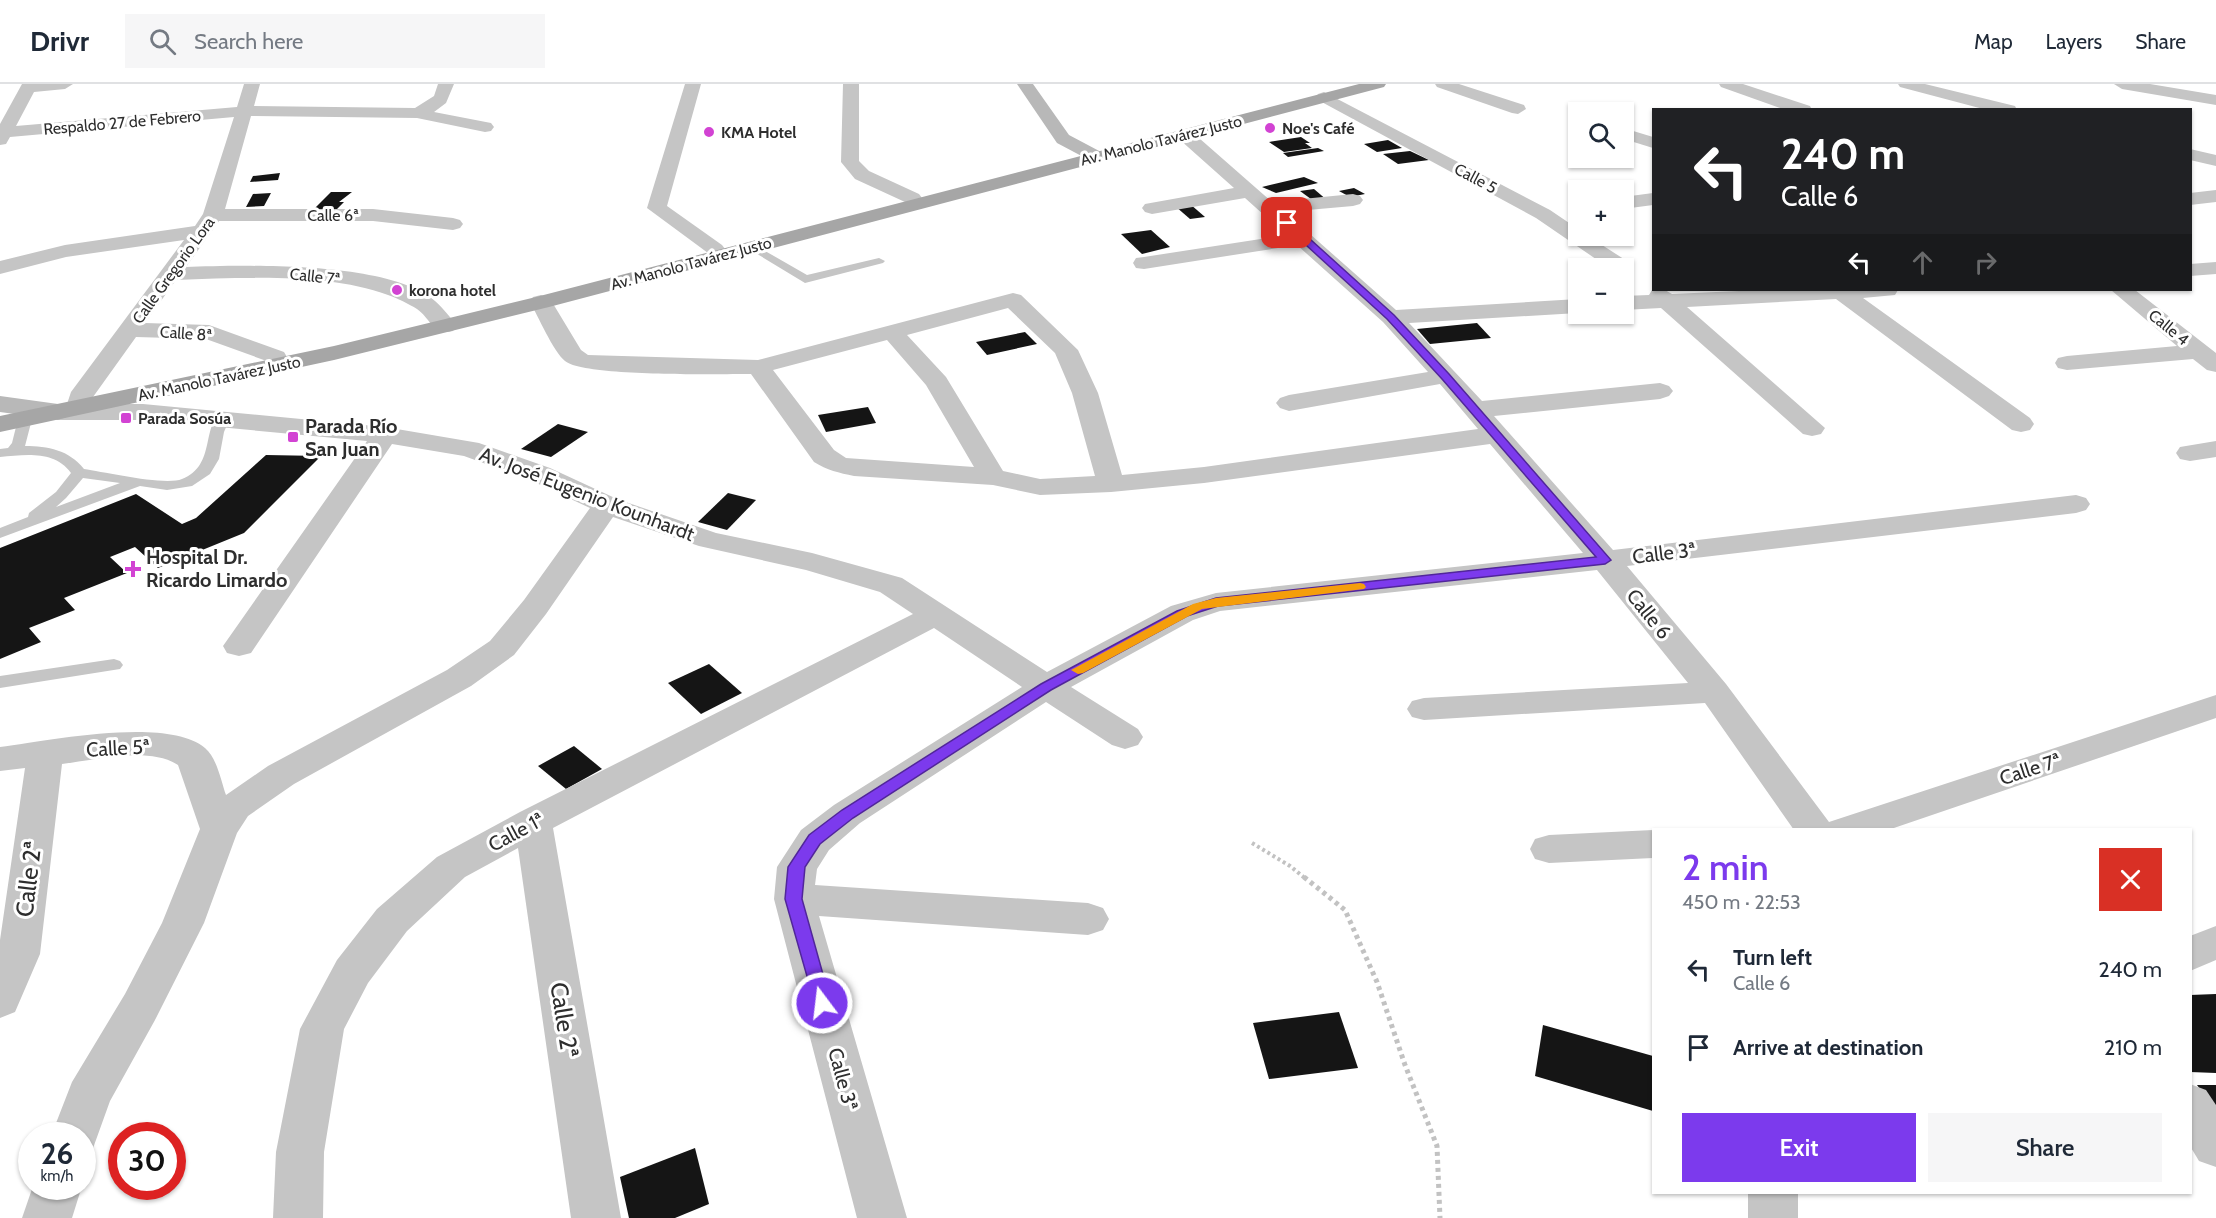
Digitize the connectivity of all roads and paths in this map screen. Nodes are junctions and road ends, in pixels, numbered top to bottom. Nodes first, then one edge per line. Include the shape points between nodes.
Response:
1 (65, 84) edge
2 (252, 84) edge
3 (446, 84) edge
4 (693, 84) edge
5 (851, 84) edge
6 (1025, 84) edge
7 (1356, 84) edge
8 (1378, 84) edge
9 (1443, 84) edge
10 (1727, 84) edge
11 (1906, 84) edge
12 (2122, 84) edge
13 (29, 86) edge
14 (1324, 97) junction
15 (2216, 100) edge
16 (1798, 108) edge
17 (2001, 108) edge
18 (1518, 109) dead end
19 (244, 111) junction
20 (417, 112) junction
21 (484, 127) dead end
22 (1195, 132) junction
23 (1, 135) edge
24 (1634, 136) edge
25 (1223, 143) dead end
26 (1652, 143) edge
27 (1092, 155) junction
28 (2216, 196) edge
29 (912, 198) junction
30 (1261, 199) junction
31 (1652, 199) edge
32 (2192, 199) edge
33 (1353, 200) dead end
34 (1634, 202) edge
35 (1152, 208) dead end
36 (1566, 211) dead end
37 (1543, 214) junction
38 (207, 223) junction
39 (453, 224) dead end
40 (1304, 238) junction
41 (753, 247) junction
42 (715, 249) junction
43 (1607, 258) edge
44 (879, 261) dead end
45 (1143, 262) dead end
46 (2216, 267) edge
47 (0, 268) edge
48 (2192, 270) edge
49 (170, 274) junction
50 (1634, 277) edge
51 (1652, 289) edge
52 (1655, 291) edge
53 (1864, 291) edge
54 (2123, 291) edge
55 (1841, 292) junction
56 (1669, 301) junction
57 (541, 302) junction
58 (1634, 303) edge
59 (1568, 307) edge
60 (1391, 317) junction
61 (443, 322) junction
62 (129, 330) junction
63 (892, 332) junction
64 (275, 357) junction
65 (2207, 358) edge
66 (2067, 363) dead end
67 (758, 367) junction
68 (1446, 376) junction
69 (1660, 390) dead end
70 (1289, 403) dead end
71 (0, 405) edge
72 (72, 406) junction
73 (1474, 410) junction
74 (0, 414) edge
75 (26, 414) junction
76 (222, 420) junction
77 (0, 424) edge
78 (2021, 424) dead end
79 (1812, 428) dead end
80 (384, 435) junction
81 (1495, 435) junction
82 (6, 452) edge
83 (79, 473) junction
84 (993, 477) junction
85 (140, 481) junction
86 (1112, 484) junction
87 (2076, 504) dead end
88 (607, 505) junction
89 (24, 524) junction
90 (0, 533) edge
91 (1605, 560) junction
92 (937, 614) junction
93 (239, 646) dead end
94 (114, 665) dead end
95 (0, 682) edge
96 (1046, 687) junction
97 (1714, 692) junction
98 (2216, 706) edge
99 (1424, 709) dead end
100 (1125, 737) dead end
101 (45, 754) junction
102 (0, 759) edge
103 (533, 822) junction
104 (1814, 828) edge
105 (1850, 828) edge
106 (219, 829) junction
107 (1252, 843) dead end
108 (1652, 844) edge
109 (1549, 849) dead end
110 (794, 899) junction
111 (1088, 919) dead end
112 (2216, 942) edge
113 (2192, 953) edge
114 (0, 1000) edge
115 (2192, 1107) edge
116 (80, 1122) edge
117 (2216, 1146) edge
118 (1773, 1194) edge
119 (53, 1200) edge
120 (47, 1218) edge
121 (298, 1218) edge
122 (596, 1218) edge
123 (882, 1218) edge
124 (1440, 1218) edge
125 (1773, 1218) edge

1 - 13 street
2 - 19 street, Calle Gregorio Lora
3 - 20 street via 445,94 435,106
4 - 42 street via 657,208
5 - 29 street via 850,162 862,175
6 - 27 street via 1063,139
7 - 27 main road, Av. Manolo Tavárez Justo
8 - 14 main road, Av. Manolo Tavárez Justo
9 - 18 street
10 - 16 street
11 - 17 street
12 - 15 street
13 - 23 street
14 - 22 main road, Av. Manolo Tavárez Justo
14 - 37 street, Calle 5
19 - 20 street, Respaldo 27 de Febrero
19 - 23 street, Respaldo 27 de Febrero
19 - 38 street, Calle Gregorio Lora
20 - 21 street, Respaldo 27 de Febrero
22 - 25 street
22 - 27 main road, Av. Manolo Tavárez Justo
22 - 30 street, Calle 6
24 - 26 street
27 - 29 main road, Av. Manolo Tavárez Justo
27 - 41 main road, Av. Manolo Tavárez Justo
28 - 32 street
29 - 42 main road, Av. Manolo Tavárez Justo
30 - 33 street
30 - 35 street
30 - 40 street, Calle 6
31 - 34 street
36 - 37 street
37 - 43 street, Calle 5
38 - 39 street, Calle 6ª via 373,215
38 - 47 street, Calle 6ª
38 - 49 street, Calle Gregorio Lora
40 - 45 street
40 - 60 street, Calle 6
41 - 44 lane via 805,279
41 - 57 main road, Av. Manolo Tavárez Justo
42 - 61 main road, Av. Manolo Tavárez Justo
46 - 48 street
49 - 61 street, Calle 7ª via 271,272 337,277 394,288 432,307
49 - 62 street, Calle Gregorio Lora
50 - 51 street, Calle 5
52 - 56 street, Calle 5
53 - 55 street
54 - 65 street, Calle 4
55 - 56 street
55 - 78 street
56 - 58 street
56 - 79 street, Calle 5
57 - 61 main road, Av. Manolo Tavárez Justo
57 - 67 street via 572,355 581,361
59 - 60 street
60 - 68 street, Calle 6
61 - 64 main road, Av. Manolo Tavárez Justo
61 - 72 main road, Av. Manolo Tavárez Justo via 334,353
62 - 64 street, Calle 8ª via 208,332
62 - 72 street, Calle Gregorio Lora
63 - 67 street
63 - 84 street via 937,382
63 - 86 street via 1013,300 1066,350 1085,393
64 - 72 main road, Av. Manolo Tavárez Justo
65 - 66 street
67 - 84 street via 824,456 837,464
68 - 70 street
68 - 73 street, Calle 6
69 - 73 street
71 - 75 street
72 - 75 main road, Av. Manolo Tavárez Justo
72 - 76 street, Av. José Eugenio Kounhardt
73 - 81 street, Calle 6
74 - 75 main road, Av. Manolo Tavárez Justo
75 - 77 main road, Av. Manolo Tavárez Justo
75 - 82 lane via 19,444
76 - 80 street, Av. José Eugenio Kounhardt
76 - 85 lane via 216,430 214,457 203,472 177,486
80 - 88 street, Av. José Eugenio Kounhardt via 469,450 540,474
80 - 93 street
81 - 86 street
81 - 91 street, Calle 6
82 - 83 lane via 31,450 62,456 73,462
83 - 85 lane
83 - 89 lane via 61,495
84 - 86 street via 1040,487
85 - 89 lane
87 - 91 street, Calle 3ª
88 - 92 street, Av. José Eugenio Kounhardt via 710,540 812,561 891,585
88 - 106 street via 502,648 459,678 281,775 235,807
89 - 90 lane
91 - 96 street, Calle 3ª via 1216,602 1182,613
91 - 97 street, Calle 6
92 - 96 street, Av. José Eugenio Kounhardt
92 - 103 street, Calle 1ª
94 - 95 lane
96 - 100 street, Av. José Eugenio Kounhardt
96 - 110 street, Calle 3ª via 847,814 815,840 796,867
97 - 99 street
97 - 104 street, Calle 6
98 - 105 street, Calle 7ª
101 - 102 street, Calle 5ª
101 - 106 street, Calle 5ª via 135,743 178,748 194,758
101 - 114 street, Calle 2ª via 19,954
103 - 121 street, Calle 1ª via 451,867 392,920 352,972 322,1029 300,1152
103 - 122 street, Calle 2ª
106 - 116 street via 183,923 88,1096
107 - 124 path via 1290,866 1345,910 1377,982 1437,1146
108 - 109 street
110 - 111 street
110 - 123 street, Calle 3ª
112 - 113 street
115 - 117 street
118 - 125 street
119 - 120 street

